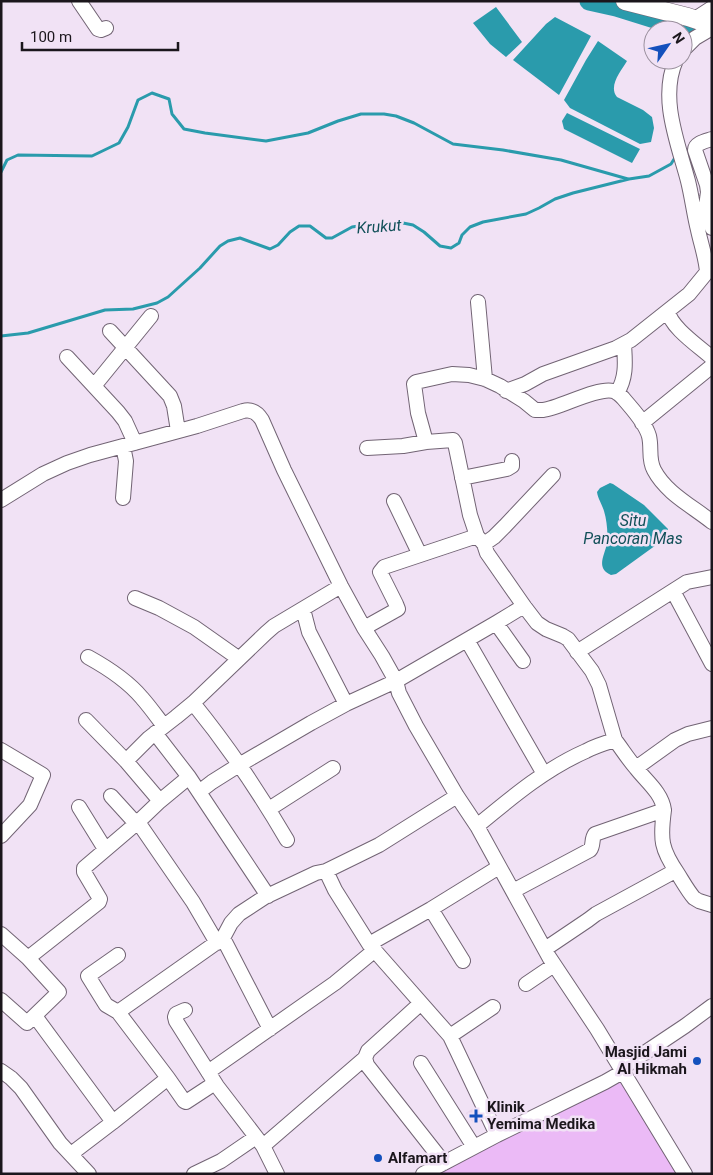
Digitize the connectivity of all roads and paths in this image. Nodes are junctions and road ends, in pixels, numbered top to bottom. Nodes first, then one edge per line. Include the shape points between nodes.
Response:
1 (79, 1) edge
2 (625, 1) edge
3 (707, 21) edge
4 (106, 28) dead end
5 (693, 40) edge
6 (672, 70) edge
7 (712, 139) edge
8 (709, 199) edge
9 (712, 228) edge
10 (478, 302) dead end
11 (668, 311) junction
12 (151, 316) dead end
13 (110, 330) dead end
14 (624, 344) junction
15 (126, 348) junction
16 (67, 357) dead end
17 (712, 358) edge
18 (712, 366) edge
19 (485, 379) junction
20 (94, 386) junction
21 (506, 391) junction
22 (617, 393) junction
23 (642, 423) junction
24 (178, 431) junction
25 (426, 442) junction
26 (129, 444) junction
27 (367, 448) dead end
28 (512, 461) dead end
29 (553, 475) dead end
30 (462, 478) junction
31 (123, 498) dead end
32 (1, 500) edge
33 (394, 501) dead end
34 (712, 522) edge
35 (480, 540) junction
36 (420, 555) junction
37 (712, 577) edge
38 (341, 586) junction
39 (673, 591) junction
40 (135, 598) dead end
41 (524, 606) junction
42 (303, 609) junction
43 (496, 623) junction
44 (364, 628) junction
45 (467, 640) junction
46 (577, 652) junction
47 (88, 657) dead end
48 (238, 658) junction
49 (523, 661) dead end
50 (711, 663) edge
51 (396, 681) junction
52 (193, 702) junction
53 (346, 704) junction
54 (86, 720) dead end
55 (712, 728) edge
56 (160, 730) junction
57 (615, 740) junction
58 (1, 750) edge
59 (126, 761) junction
60 (239, 765) junction
61 (333, 768) dead end
62 (636, 768) junction
63 (544, 774) junction
64 (189, 777) junction
65 (199, 792) junction
66 (111, 796) dead end
67 (457, 796) junction
68 (160, 801) junction
69 (79, 808) dead end
70 (268, 809) junction
71 (664, 810) junction
72 (138, 822) junction
73 (477, 826) junction
74 (1, 836) edge
75 (287, 840) dead end
76 (105, 849) junction
77 (499, 867) junction
78 (326, 871) junction
79 (675, 871) junction
80 (513, 891) junction
81 (268, 896) junction
82 (712, 905) edge
83 (432, 909) junction
84 (1, 934) edge
85 (220, 940) junction
86 (372, 947) junction
87 (545, 949) junction
88 (118, 955) dead end
89 (28, 958) junction
90 (463, 961) dead end
91 (554, 965) junction
92 (526, 984) dead end
93 (1, 1000) edge
94 (421, 1003) junction
95 (492, 1007) dead end
96 (185, 1010) dead end
97 (710, 1011) edge
98 (118, 1012) junction
99 (34, 1016) junction
100 (270, 1029) junction
101 (450, 1036) junction
102 (365, 1058) junction
103 (421, 1063) dead end
104 (622, 1068) junction
105 (1, 1071) edge
106 (211, 1077) junction
107 (168, 1078) junction
108 (113, 1122) junction
109 (497, 1135) junction
110 (260, 1141) junction
111 (474, 1147) junction
112 (71, 1154) junction
113 (444, 1163) junction
114 (89, 1174) edge
115 (194, 1174) edge
116 (277, 1174) edge
117 (423, 1174) edge
118 (686, 1174) edge

1 - 4 street via 98,29
2 - 3 main road
3 - 5 street
6 - 11 street via 671,116 707,272 689,294
7 - 8 street via 695,147
8 - 9 street via 706,207
10 - 19 street
11 - 14 street
11 - 17 street via 682,332
12 - 15 street
13 - 15 street
14 - 21 street
14 - 22 street via 624,380
15 - 20 street
15 - 24 street via 170,396
16 - 20 street
18 - 23 street
19 - 21 street
19 - 25 street via 452,374 415,382 418,413
20 - 26 street via 125,421
21 - 22 street via 535,410 601,391
22 - 23 street
23 - 34 street via 649,437 651,463 658,477
24 - 26 street
24 - 38 street via 247,410 257,413
25 - 27 street
25 - 30 street via 453,440
26 - 31 street
26 - 32 street via 56,468
28 - 30 street via 512,466 507,469
29 - 35 street via 494,537
30 - 35 street via 470,515
33 - 36 street
35 - 36 street
35 - 41 street
36 - 44 street via 381,569 398,609
37 - 39 street via 692,580
38 - 42 street
38 - 44 street
39 - 46 street
39 - 50 street
40 - 48 street via 194,627
41 - 43 street
41 - 46 street via 540,626 568,639
42 - 48 street via 274,626
42 - 53 street via 309,632
43 - 45 street
43 - 49 street
44 - 51 street
45 - 51 street
45 - 63 street
46 - 57 street via 599,685
47 - 56 street via 110,670 142,697
48 - 52 street
51 - 53 street
51 - 67 street via 399,693
52 - 56 street
52 - 60 street
53 - 60 street
54 - 59 street
55 - 62 street via 674,740
56 - 59 street
56 - 64 street
57 - 62 street
57 - 63 street via 586,750
58 - 74 street via 43,775 30,805
59 - 68 street
60 - 65 street
60 - 70 street
61 - 70 street
62 - 71 street via 658,794
63 - 73 street
64 - 65 street
64 - 68 street
65 - 81 street
66 - 72 street
67 - 73 street
67 - 78 street via 380,845
68 - 72 street
69 - 76 street
70 - 75 street
71 - 79 street via 663,846
71 - 80 street via 595,834 590,850
72 - 76 street
72 - 85 street
73 - 77 street
76 - 89 street via 84,868 99,902
77 - 80 street
77 - 83 street
78 - 81 street
78 - 86 street
79 - 82 street via 694,898
79 - 87 street via 596,914
80 - 87 street
81 - 85 street via 239,914
83 - 86 street
83 - 90 street
84 - 89 street
85 - 98 street
85 - 100 street
86 - 94 street
86 - 100 street via 335,983
87 - 91 street
88 - 98 street via 88,976 106,1005
89 - 99 street via 59,992
91 - 92 street
91 - 104 street
93 - 99 street via 27,1023
94 - 101 street
94 - 102 street via 368,1051
95 - 101 street
96 - 106 street via 174,1017
97 - 104 street
98 - 107 street
99 - 108 street
100 - 106 street
101 - 109 street
102 - 110 street
102 - 113 street
103 - 111 street
104 - 109 street via 619,1074 606,1082
104 - 118 street
105 - 112 street via 21,1088
106 - 107 street via 186,1102
106 - 110 street
107 - 108 street
108 - 112 street
109 - 111 street
110 - 115 street
110 - 116 street
111 - 113 street
112 - 114 street
113 - 117 street

